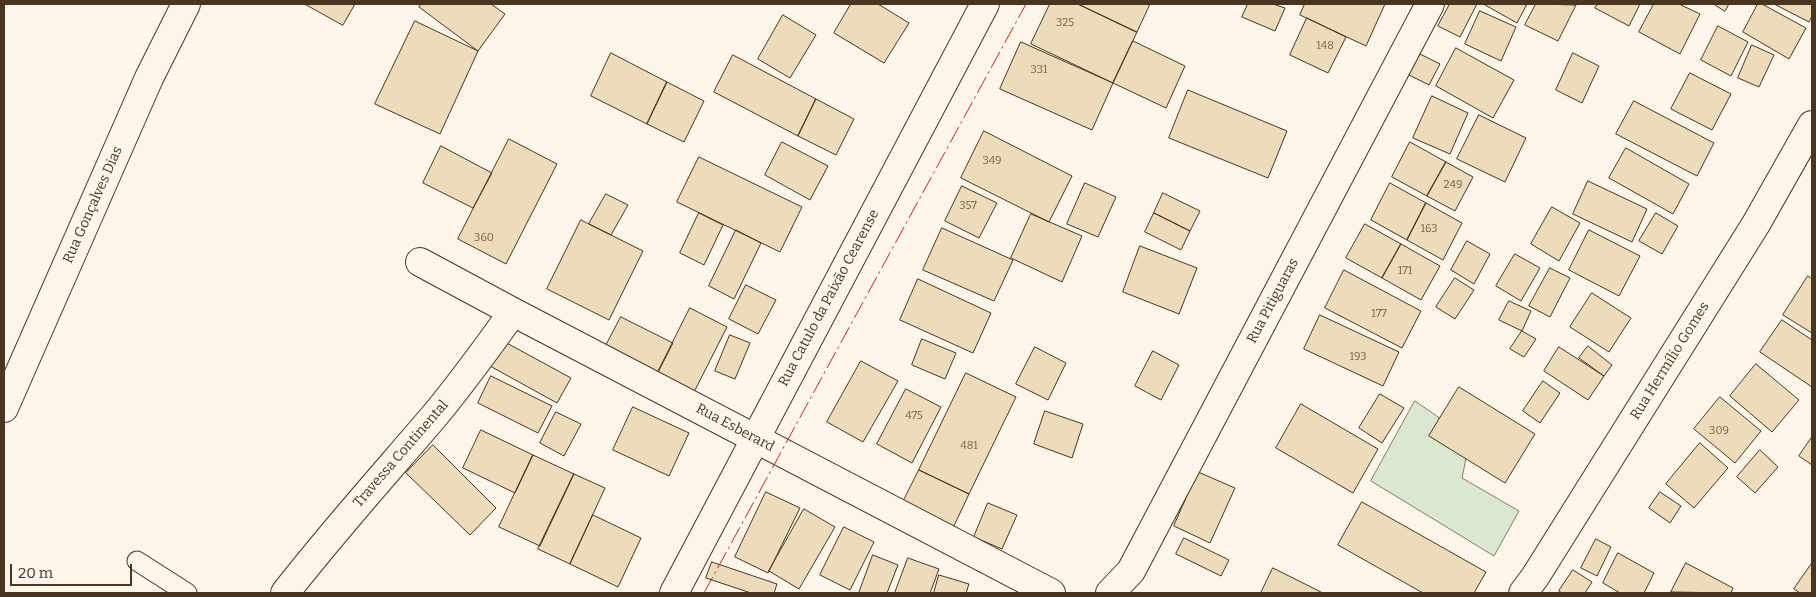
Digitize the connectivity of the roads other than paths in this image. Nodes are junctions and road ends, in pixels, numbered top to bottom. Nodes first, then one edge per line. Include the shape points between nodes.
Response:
1 (186, 4) edge
2 (985, 4) edge
3 (1430, 4) edge
4 (1812, 125) edge
5 (420, 262) dead end
6 (513, 312) junction
7 (4, 408) edge
8 (756, 438) junction
9 (137, 561) dead end
10 (187, 593) edge
11 (285, 593) edge
12 (674, 593) edge
13 (1051, 593) edge
14 (1110, 593) edge
15 (1523, 593) edge

1 - 7 street, Rua Gonçalves Dias via 149,78
2 - 8 street, Rua Catulo da Paixão Cearense
3 - 14 street, Rua Pitiguaras via 1131,571
4 - 15 street, Rua Hermílio Gomes via 1756,224
5 - 6 street, Rua Esberard
6 - 8 street, Rua Esberard
6 - 11 street, Travessa Continental via 472,369
8 - 12 street, Rua Catulo da Paixão Cearense
8 - 13 street, Rua Esberard
9 - 10 lane

